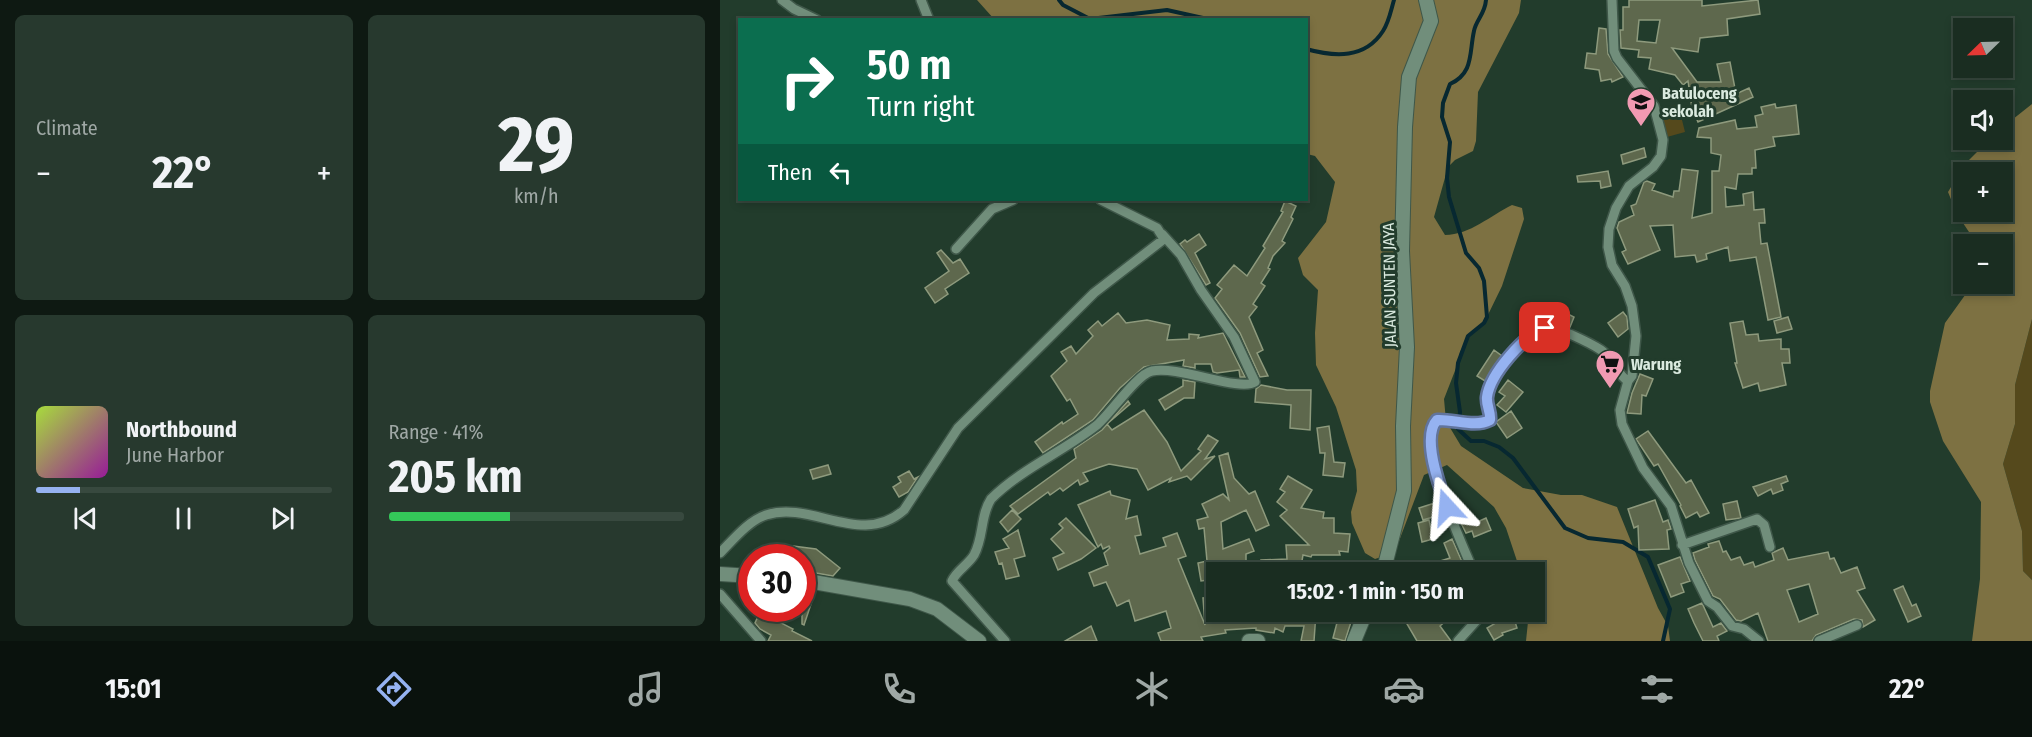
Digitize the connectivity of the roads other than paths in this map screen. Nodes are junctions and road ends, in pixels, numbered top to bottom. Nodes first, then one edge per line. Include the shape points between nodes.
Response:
1 (782, 0) edge
2 (921, 0) edge
3 (1426, 0) edge
4 (1612, 0) edge
5 (813, 18) edge
6 (929, 18) edge
7 (1011, 201) edge
8 (1103, 201) edge
9 (1162, 234) junction
10 (956, 249) dead end
11 (1628, 381) junction
12 (1682, 545) junction
13 (1770, 548) dead end
14 (720, 553) edge
15 (1386, 562) edge
16 (1470, 562) edge
17 (720, 574) edge
18 (738, 575) edge
19 (816, 583) edge
20 (720, 594) edge
21 (1362, 622) edge
22 (1476, 622) edge
23 (1857, 625) dead end
24 (761, 641) edge
25 (980, 641) edge
26 (1005, 641) edge
27 (1249, 641) edge
28 (1258, 641) edge
29 (1354, 641) edge
30 (1458, 641) edge
31 (1759, 641) edge
32 (1819, 641) edge

1 - 5 street
2 - 6 street
3 - 15 main road, JALAN SUNTEN JAYA via 1431,21 1409,77 1405,127 1404,491
4 - 11 street via 1614,51 1654,106 1663,140 1661,156 1629,186 1609,229 1612,265 1632,306 1636,336 1632,376
7 - 10 street via 992,210
8 - 9 street via 1144,220
9 - 14 street via 1161,242 1094,292 958,428 904,510 893,520 879,525 856,525 775,513 746,528
9 - 26 street via 1181,255 1231,333 1255,382 1233,383 1158,369 1144,373 1098,424 992,499 985,509 974,554 952,581
11 - 12 street via 1620,410 1622,424 1643,468 1671,506
11 - 16 street via 1601,350 1556,329 1545,328 1524,340 1497,373 1487,396 1491,416 1486,422 1434,423 1431,447 1440,489
12 - 13 street via 1757,519 1764,525
12 - 31 street via 1708,601 1732,626 1744,629
17 - 18 main road
19 - 25 main road via 910,600 937,609
20 - 24 street
21 - 29 main road
22 - 30 street
23 - 32 street
27 - 28 main road

